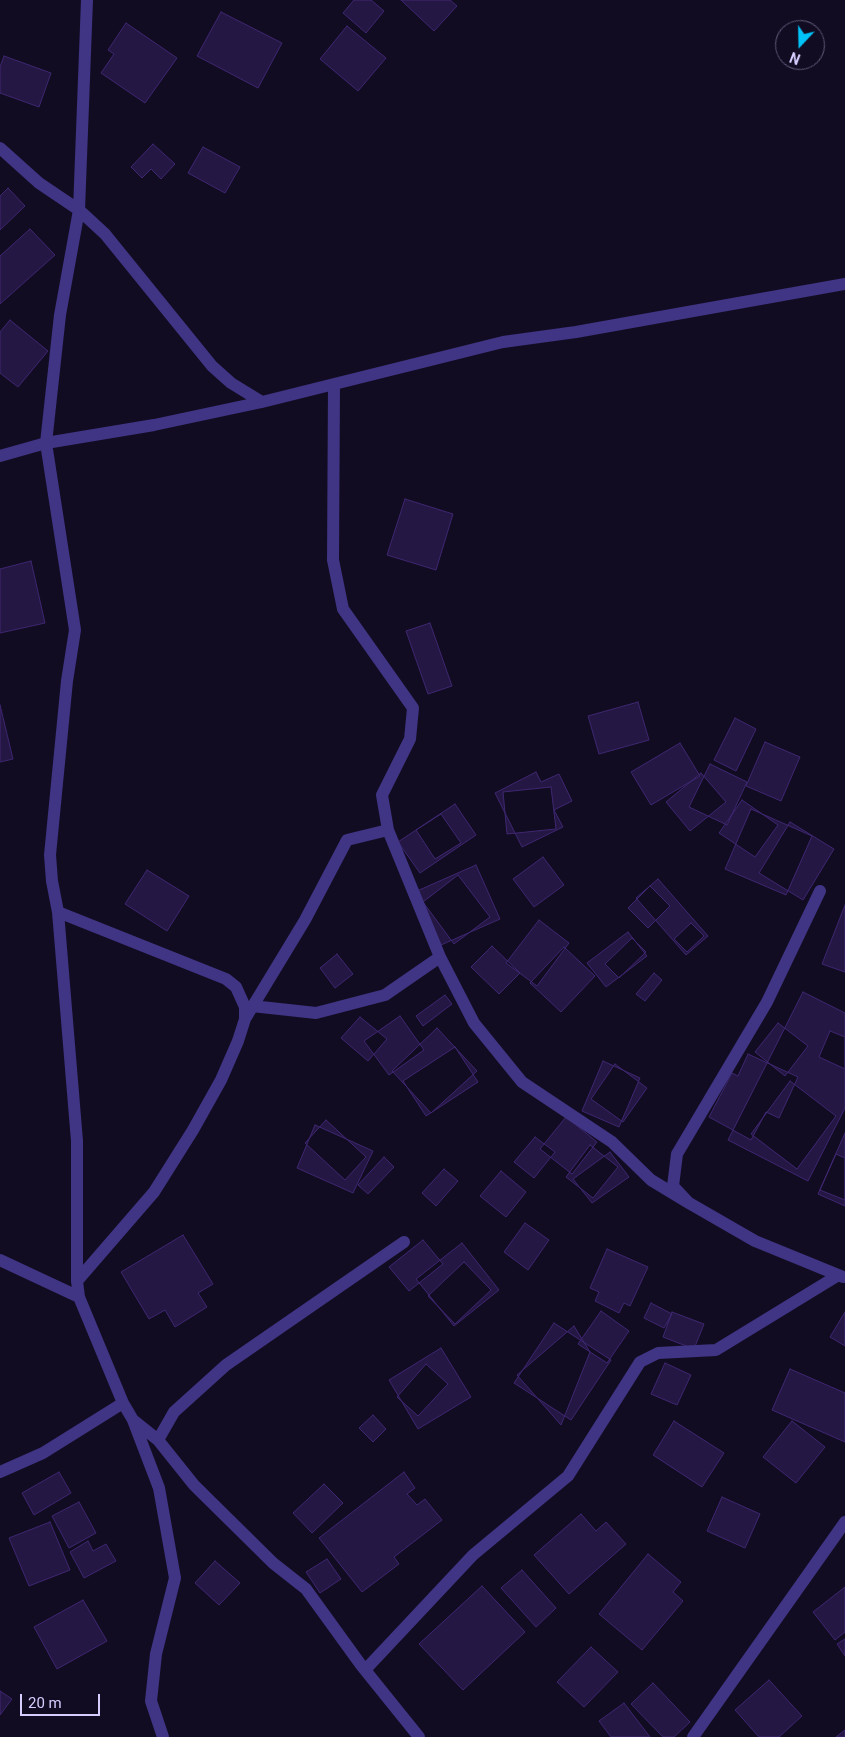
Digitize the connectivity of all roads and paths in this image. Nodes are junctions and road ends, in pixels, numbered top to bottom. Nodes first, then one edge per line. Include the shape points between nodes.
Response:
1 (87, 0) edge
2 (0, 148) edge
3 (79, 210) junction
4 (845, 284) edge
5 (334, 385) junction
6 (262, 402) junction
7 (46, 443) junction
8 (0, 456) edge
9 (388, 830) junction
10 (820, 891) dead end
11 (58, 912) junction
12 (440, 957) junction
13 (252, 1006) junction
14 (244, 1019) junction
15 (689, 1203) junction
16 (404, 1242) dead end
17 (0, 1260) edge
18 (841, 1277) edge
19 (77, 1281) junction
20 (79, 1297) junction
21 (123, 1402) junction
22 (133, 1420) junction
23 (158, 1440) junction
24 (3, 1466) edge
25 (845, 1522) edge
26 (365, 1670) junction
27 (163, 1737) edge
28 (418, 1737) edge
29 (693, 1737) edge

1 - 3 street
2 - 3 street via 54,195
3 - 6 street via 123,254 212,366 231,383
3 - 7 street via 60,315
4 - 5 street via 503,342
5 - 6 street
5 - 9 street via 333,560 343,609 412,708 410,739 382,795
6 - 7 street
7 - 8 street
7 - 11 street via 75,630 50,855
9 - 12 street
9 - 13 street via 347,840 305,920
10 - 15 street via 767,1002 677,1154 673,1186
11 - 14 street via 226,979 240,995 245,1007
11 - 19 street via 77,1141
12 - 13 street via 386,995 360,1002 316,1013
12 - 15 street via 474,1023 522,1082 612,1142 651,1180
13 - 14 street
14 - 19 street via 221,1080 154,1192
15 - 18 street via 756,1241
16 - 23 street via 226,1365 174,1412
17 - 20 street
18 - 26 street via 716,1350 658,1352 640,1362 568,1476 473,1555
19 - 20 street
20 - 21 street
21 - 22 street
21 - 24 street via 43,1453
22 - 23 street
22 - 27 street via 159,1488 175,1578 156,1654 151,1701
23 - 26 street via 194,1485 273,1563 306,1589
25 - 29 street
26 - 28 street

